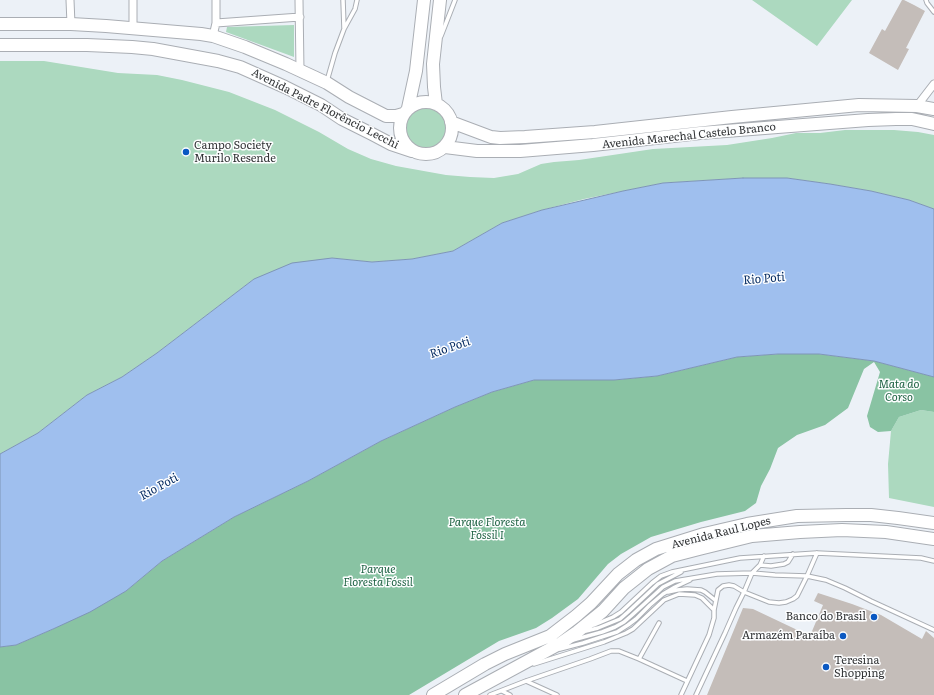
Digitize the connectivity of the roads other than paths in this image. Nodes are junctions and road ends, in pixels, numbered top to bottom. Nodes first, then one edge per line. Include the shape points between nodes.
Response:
1 (70, 0) edge
2 (134, 0) edge
3 (216, 0) edge
4 (299, 0) edge
5 (342, 0) edge
6 (357, 0) edge
7 (424, 0) edge
8 (440, 0) edge
9 (455, 0) edge
10 (926, 0) edge
11 (934, 12) edge
12 (300, 17) junction
13 (216, 23) junction
14 (0, 24) edge
15 (71, 24) junction
16 (106, 26) junction
17 (133, 28) junction
18 (344, 29) junction
19 (213, 36) junction
20 (0, 45) edge
21 (106, 46) junction
22 (434, 56) junction
23 (300, 70) junction
24 (327, 83) junction
25 (934, 84) edge
26 (436, 104) junction
27 (916, 106) junction
28 (934, 109) edge
29 (406, 111) junction
30 (732, 117) junction
31 (452, 122) junction
32 (934, 124) edge
33 (730, 131) junction
34 (595, 132) junction
35 (593, 145) junction
36 (445, 146) junction
37 (412, 152) junction
38 (934, 523) edge
39 (934, 539) edge
40 (817, 553) junction
41 (793, 554) junction
42 (764, 556) junction
43 (934, 561) edge
44 (760, 565) junction
45 (687, 569) junction
46 (752, 573) junction
47 (807, 576) junction
48 (693, 579) junction
49 (744, 592) junction
50 (663, 594) junction
51 (715, 600) junction
52 (714, 610) junction
53 (659, 623) dead end
54 (581, 629) junction
55 (934, 630) edge
56 (561, 643) junction
57 (538, 655) junction
58 (639, 659) junction
59 (511, 670) junction
60 (526, 681) junction
61 (687, 681) junction
62 (502, 691) junction
63 (433, 695) edge
64 (465, 695) edge
65 (490, 695) edge
66 (510, 695) edge
67 (557, 695) edge
68 (681, 695) edge
69 (696, 695) edge

1 - 15 street
2 - 17 street
3 - 13 street
4 - 12 street
5 - 18 lane
6 - 18 lane
7 - 29 main road via 414,85
8 - 22 main road
9 - 22 lane
10 - 11 lane
12 - 13 street
12 - 23 street
13 - 19 street
14 - 15 main road, Avenida Padre Florêncio Lecchi
15 - 16 main road, Avenida Padre Florêncio Lecchi
16 - 17 main road, Avenida Padre Florêncio Lecchi
16 - 21 main road
17 - 19 main road, Avenida Padre Florêncio Lecchi
18 - 24 lane
19 - 23 main road, Avenida Padre Florêncio Lecchi
20 - 21 main road, Avenida Padre Florêncio Lecchi
21 - 37 main road, Avenida Padre Florêncio Lecchi via 152,49 240,67 321,105 342,119 391,144
22 - 26 main road
23 - 24 main road, Avenida Padre Florêncio Lecchi
24 - 29 main road, Avenida Padre Florêncio Lecchi via 386,116 396,116
25 - 27 street
26 - 29 main road via 417,103
26 - 31 main road via 446,111
27 - 28 main road, Avenida Marechal Castelo Branco
27 - 30 main road, Avenida Marechal Castelo Branco via 859,105
29 - 37 main road via 399,130 401,139
30 - 33 main road
30 - 34 main road, Avenida Marechal Castelo Branco
31 - 34 main road, Avenida Marechal Castelo Branco via 490,137 500,138
31 - 36 main road via 450,139
32 - 33 main road, Avenida Marechal Castelo Branco via 912,119 889,119
33 - 35 main road, Avenida Marechal Castelo Branco
34 - 35 main road
35 - 36 main road, Avenida Marechal Castelo Branco via 520,151 477,151
36 - 37 main road via 438,152 429,154
38 - 63 main road, Avenida Raul Lopes via 871,515 797,516 704,534 656,549 618,574 591,603 550,636 485,664
39 - 54 main road, Avenida Raul Lopes via 886,532 842,530 752,536 698,549 672,556 648,569
40 - 41 lane
40 - 43 lane via 921,558
40 - 47 lane
41 - 42 lane
41 - 44 lane via 784,564
42 - 44 lane
42 - 45 lane via 740,558
44 - 46 lane
45 - 54 lane via 662,576 621,612
45 - 54 lane via 658,584 620,619 598,628
46 - 47 lane
46 - 48 lane via 717,574
46 - 49 lane
47 - 49 lane via 797,596 786,602 769,602
47 - 55 lane via 826,580
48 - 50 lane
48 - 56 lane via 675,581 663,587 615,627
49 - 51 lane via 734,586 723,586 718,590
49 - 69 lane
50 - 51 lane via 696,589 706,592
50 - 57 lane via 636,619 617,632
51 - 52 lane
52 - 59 lane via 702,598 679,594 664,600 626,633
52 - 61 lane via 709,635
53 - 58 lane
54 - 56 main road, Avenida Raul Lopes
56 - 57 main road, Avenida Raul Lopes
57 - 59 main road, Avenida Raul Lopes
58 - 60 lane via 612,651
58 - 61 lane
59 - 64 main road, Avenida Raul Lopes
60 - 62 lane
60 - 67 lane
61 - 68 lane
62 - 65 lane
62 - 66 lane

